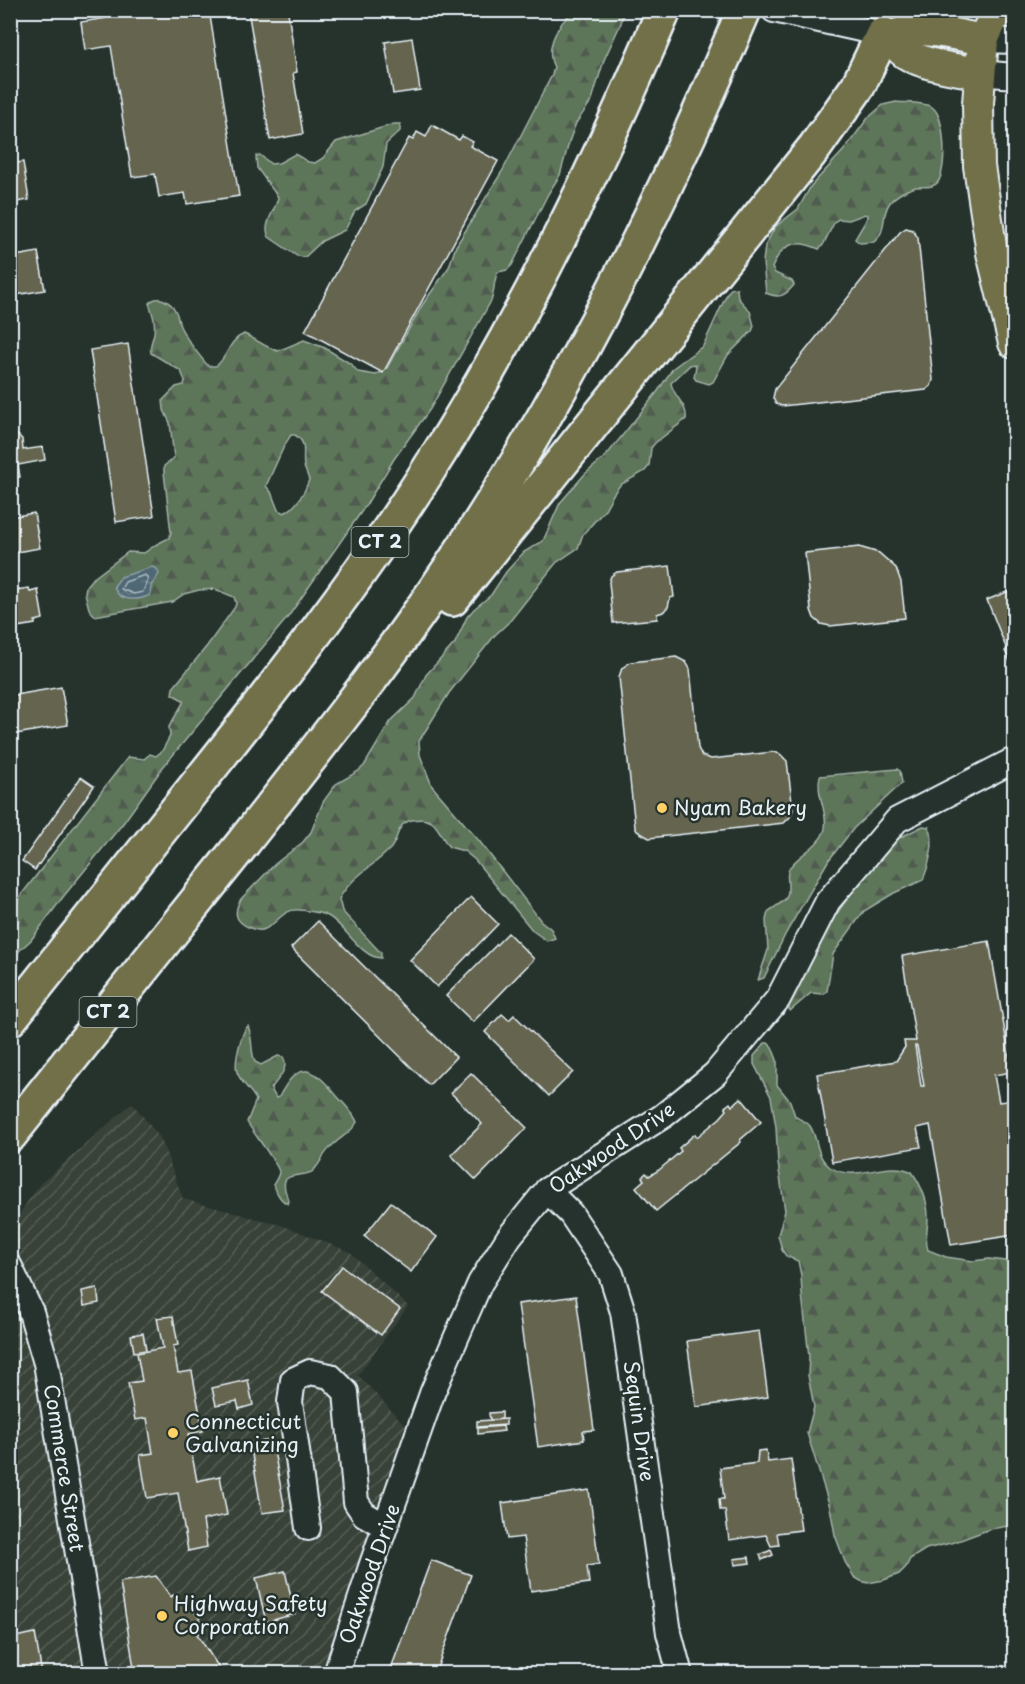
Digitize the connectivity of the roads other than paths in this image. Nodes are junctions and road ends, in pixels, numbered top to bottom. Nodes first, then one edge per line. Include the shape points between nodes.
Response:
1 (664, 10) edge
2 (744, 10) edge
3 (774, 10) edge
4 (970, 10) edge
5 (997, 10) edge
6 (888, 36) junction
7 (983, 40) junction
8 (1014, 41) edge
9 (980, 74) junction
10 (1014, 76) edge
11 (1014, 343) edge
12 (350, 707) junction
13 (1014, 760) edge
14 (10, 1019) edge
15 (10, 1135) edge
16 (547, 1190) junction
17 (10, 1267) edge
18 (385, 1526) junction
19 (308, 1528) dead end
20 (98, 1674) edge
21 (336, 1674) edge
22 (680, 1674) edge

1 - 14 highway, CT 2 via 552,254 486,376 424,476 298,656
2 - 12 highway, CT 2 via 658,202 576,364 464,547
3 - 6 street
4 - 7 main road
5 - 7 main road
6 - 7 main road via 916,30
6 - 9 main road via 911,56
6 - 12 highway via 815,147 449,604 386,674
7 - 8 street
7 - 9 main road
9 - 10 street
9 - 11 main road via 982,195 996,274
12 - 15 highway, CT 2
13 - 16 street, Oakwood Drive via 897,820 828,901 778,999 716,1074 663,1116
16 - 18 street, Oakwood Drive via 509,1237 480,1282 433,1391
16 - 22 street, Sequin Drive via 571,1214 611,1274 623,1312 669,1633
17 - 20 street, Commerce Street via 31,1312 46,1363
18 - 19 street via 364,1514 356,1502 346,1392 330,1376 310,1372 293,1380 290,1402
18 - 21 street, Oakwood Drive

